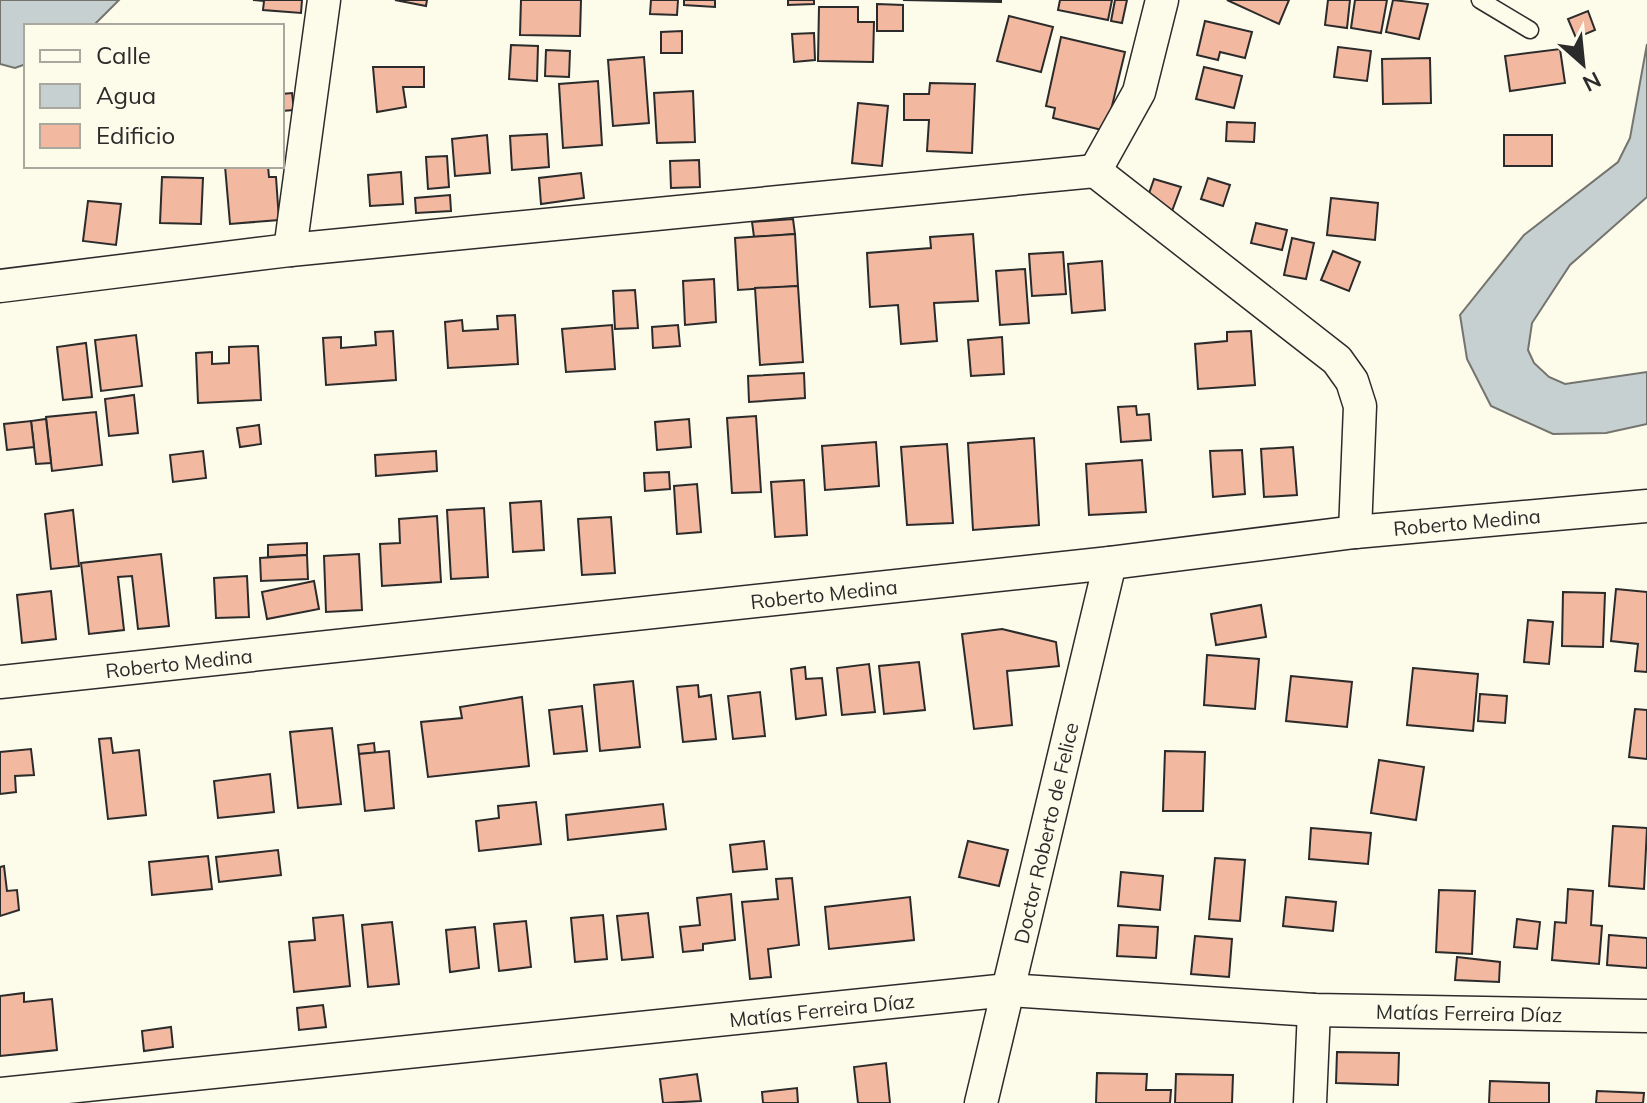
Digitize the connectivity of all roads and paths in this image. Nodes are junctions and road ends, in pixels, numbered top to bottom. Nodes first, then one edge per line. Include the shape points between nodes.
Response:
1 (324, 0) edge
2 (1162, 0) edge
3 (1480, 0) edge
4 (1530, 30) dead end
5 (1095, 171) junction
6 (290, 250) junction
7 (0, 286) edge
8 (1647, 506) edge
9 (1355, 532) junction
10 (1110, 563) junction
11 (0, 682) edge
12 (1008, 990) junction
13 (1314, 1010) junction
14 (1647, 1016) edge
15 (0, 1094) edge
16 (981, 1103) edge
17 (1310, 1103) edge

1 - 6 street
2 - 5 street via 1139,92
3 - 4 lane
5 - 6 street
5 - 9 street via 1337,360 1352,381 1360,406
6 - 7 street
8 - 9 street, Roberto Medina
9 - 10 street, Roberto Medina
10 - 11 street, Roberto Medina
10 - 12 street, Doctor Roberto de Felice
12 - 13 street, Matías Ferreira Díaz
12 - 15 street, Matías Ferreira Díaz
12 - 16 street, Doctor Roberto de Felice
13 - 14 street, Matías Ferreira Díaz
13 - 17 street

